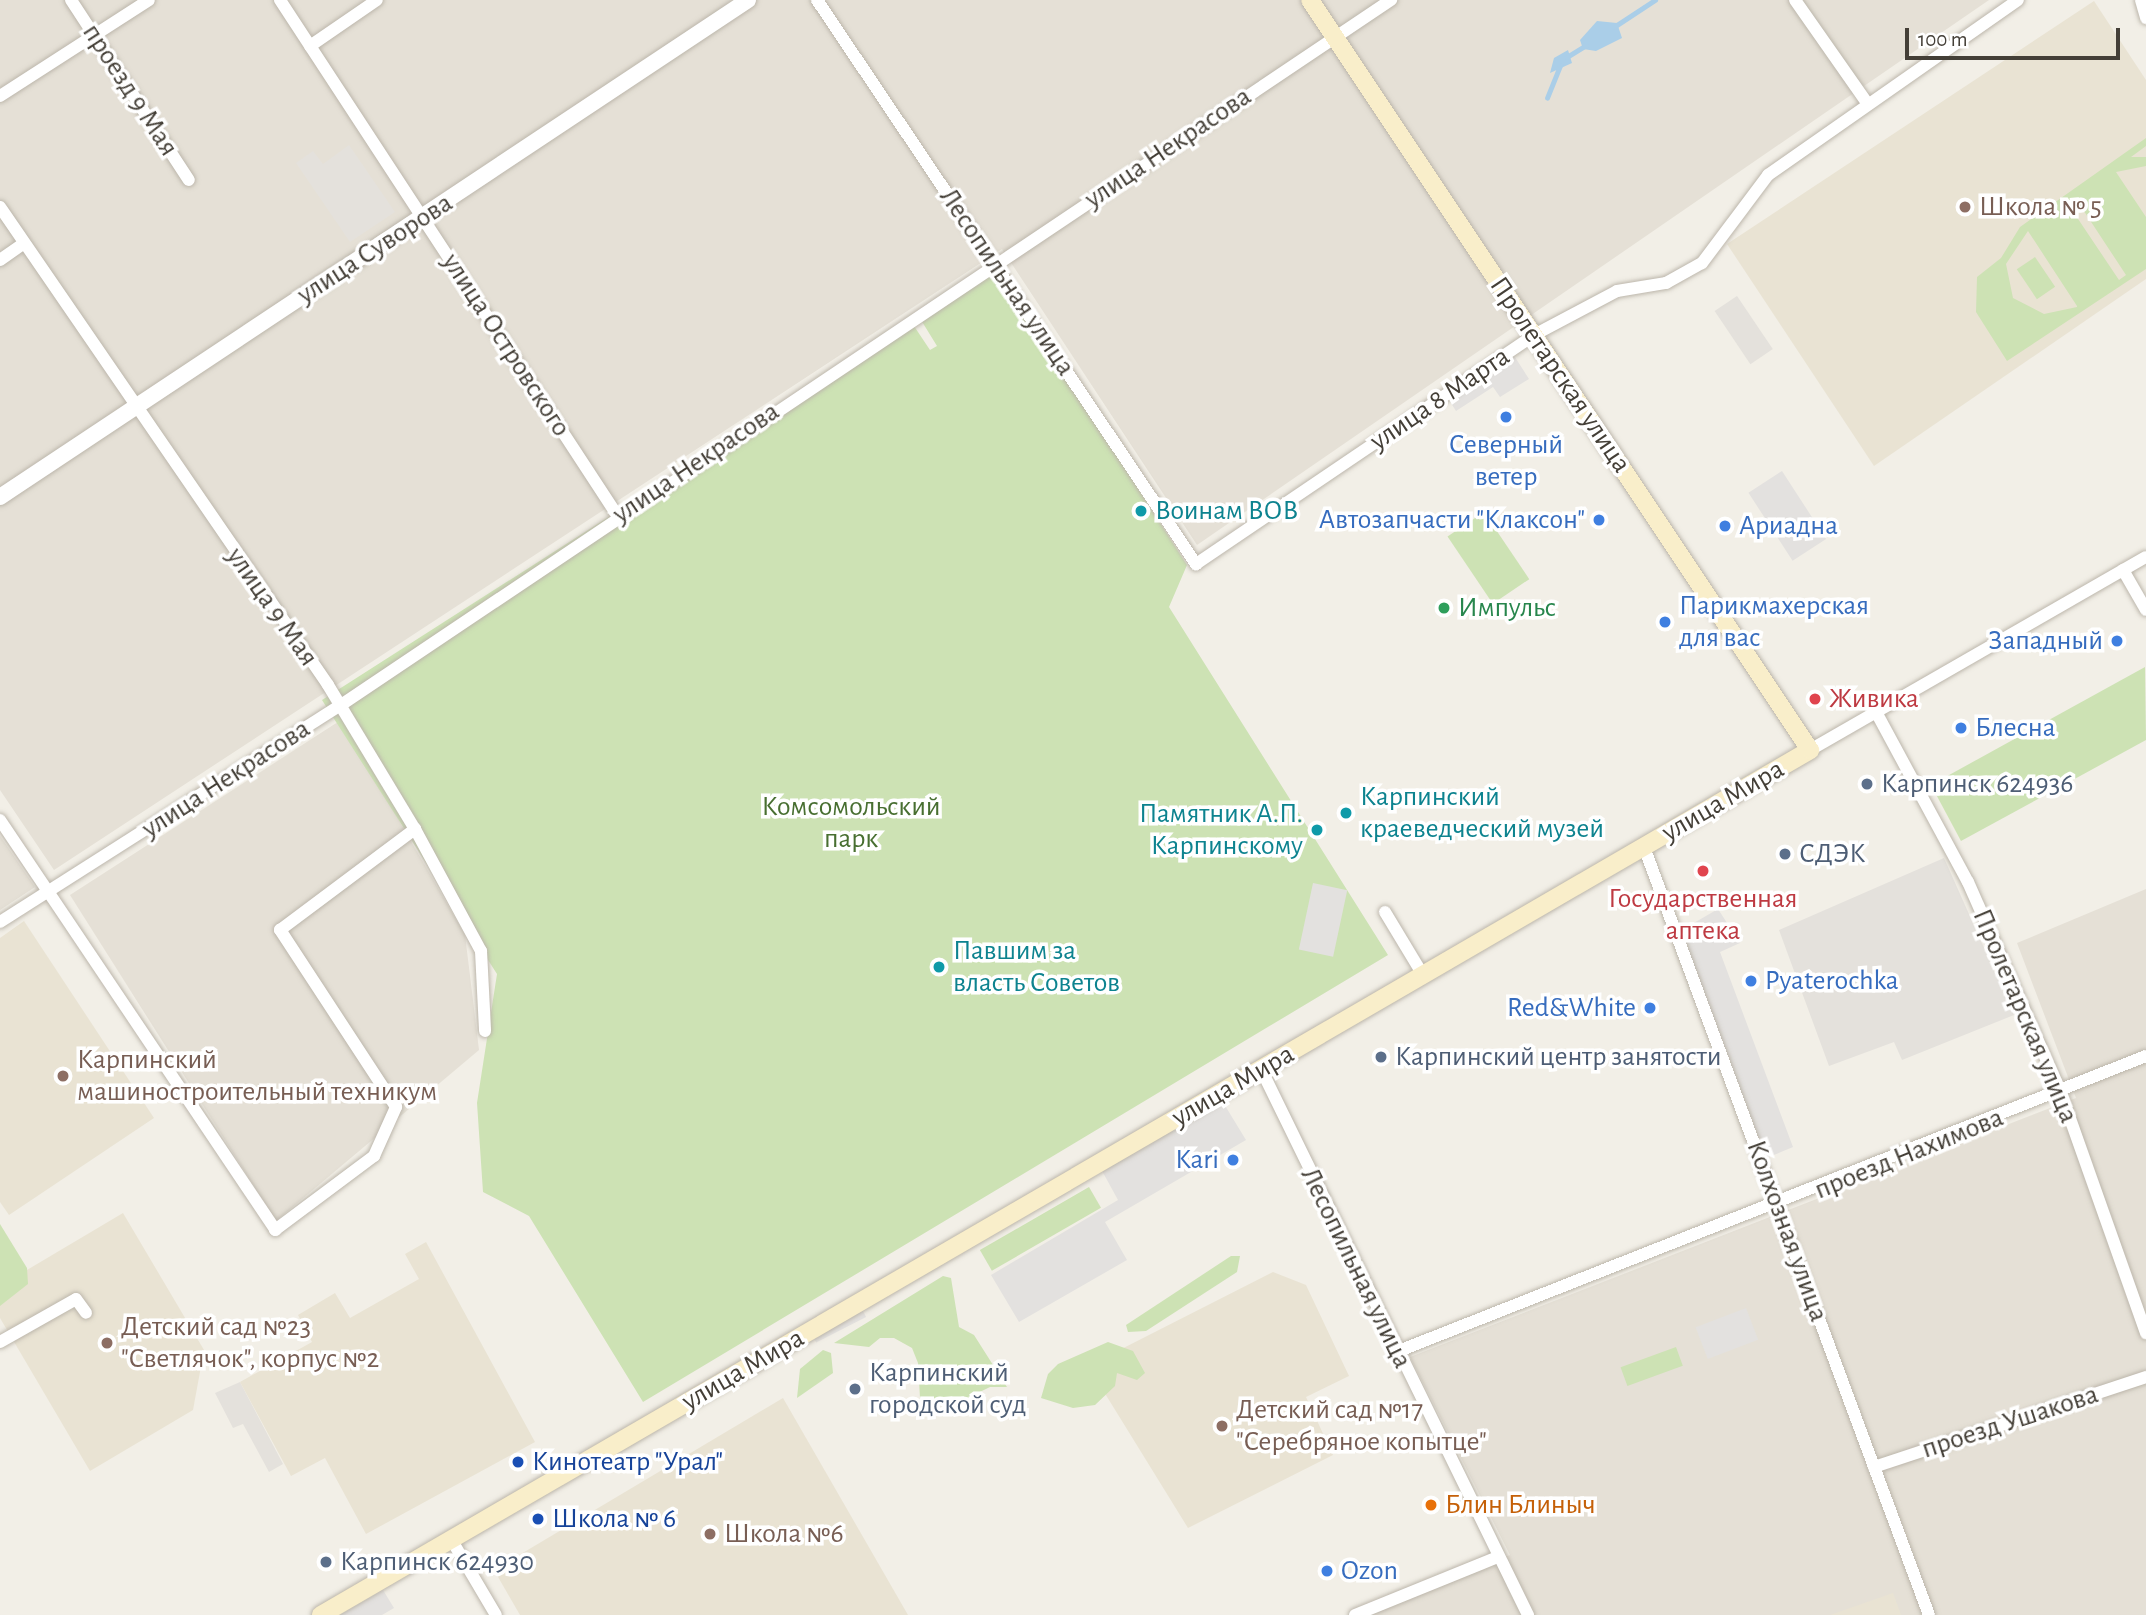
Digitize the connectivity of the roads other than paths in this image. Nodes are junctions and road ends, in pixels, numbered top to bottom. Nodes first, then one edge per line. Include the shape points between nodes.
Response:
1 (71, 0) edge
2 (149, 0) edge
3 (280, 0) edge
4 (377, 0) edge
5 (748, 0) edge
6 (817, 0) edge
7 (1310, 0) edge
8 (1391, 0) edge
9 (1795, 0) edge
10 (2018, 0) edge
11 (2141, 0) edge
12 (2146, 18) edge
13 (94, 36) junction
14 (1335, 37) junction
15 (310, 46) junction
16 (0, 96) edge
17 (1867, 103) junction
18 (189, 180) dead end
19 (0, 207) edge
20 (423, 218) junction
21 (24, 243) junction
22 (0, 260) edge
23 (994, 263) junction
24 (1534, 335) junction
25 (133, 408) junction
26 (0, 498) edge
27 (617, 515) junction
28 (2146, 557) edge
29 (1196, 564) joint
30 (2123, 570) junction
31 (2146, 610) edge
32 (341, 705) junction
33 (1876, 712) junction
34 (1810, 750) junction
35 (0, 820) edge
36 (415, 829) junction
37 (1644, 847) junction
38 (48, 892) junction
39 (1385, 912) dead end
40 (0, 922) edge
41 (1423, 975) junction
42 (485, 1031) dead end
43 (2146, 1056) edge
44 (1261, 1069) junction
45 (2061, 1093) junction
46 (1778, 1206) junction
47 (86, 1313) dead end
48 (2146, 1333) edge
49 (0, 1342) edge
50 (1396, 1352) junction
51 (2146, 1377) edge
52 (1874, 1467) junction
53 (451, 1539) junction
54 (1498, 1557) junction
55 (321, 1615) edge
56 (496, 1615) edge
57 (1355, 1615) edge
58 (1528, 1615) edge
59 (1929, 1615) edge

1 - 13 street, проезд 9 Мая
2 - 13 street
3 - 15 street, улица Островского
4 - 15 street
5 - 20 street, улица Суворова
6 - 23 street, Лесопильная улица
7 - 14 main road, Пролетарская улица
8 - 14 street, улица Некрасова
9 - 17 street
10 - 17 street, улица 8 Марта
11 - 12 street
13 - 16 street
13 - 18 street, проезд 9 Мая
14 - 23 street, улица Некрасова
14 - 24 main road, Пролетарская улица
15 - 20 street, улица Островского
17 - 24 street, улица 8 Марта via 1768,175 1702,263 1666,283 1617,291
19 - 21 street, улица 9 Мая
20 - 25 street, улица Суворова
20 - 27 street, улица Островского
21 - 22 street
21 - 25 street, улица 9 Мая
23 - 27 street, улица Некрасова
23 - 29 street, Лесопильная улица
24 - 29 street, улица 8 Марта
24 - 34 main road, Пролетарская улица
25 - 26 street, улица Суворова
25 - 32 street, улица 9 Мая
27 - 32 street, улица Некрасова
28 - 30 street, улица Мира
30 - 31 street
30 - 33 street, улица Мира
32 - 36 street, улица 9 Мая
32 - 38 street, улица Некрасова
33 - 34 street, улица Мира
33 - 45 street, Пролетарская улица via 1968,882
34 - 37 main road, улица Мира
35 - 38 street
36 - 38 street via 280,930 396,1107 374,1156 275,1230
36 - 42 street, улица 9 Мая via 481,951
37 - 41 main road, улица Мира
37 - 46 street, Колхозная улица
38 - 40 street, улица Некрасова
39 - 41 street
41 - 44 main road, улица Мира
43 - 45 street, проезд Нахимова
44 - 50 street, Лесопильная улица
44 - 53 main road, улица Мира
45 - 46 street, проезд Нахимова
45 - 48 street, Пролетарская улица
46 - 50 street, проезд Нахимова
46 - 52 street, Колхозная улица
47 - 49 street via 76,1299
50 - 54 street, Лесопильная улица
51 - 52 street, проезд Ушакова
52 - 59 street, Колхозная улица
53 - 55 main road, улица Мира
53 - 56 street
54 - 57 street
54 - 58 street, Лесопильная улица

